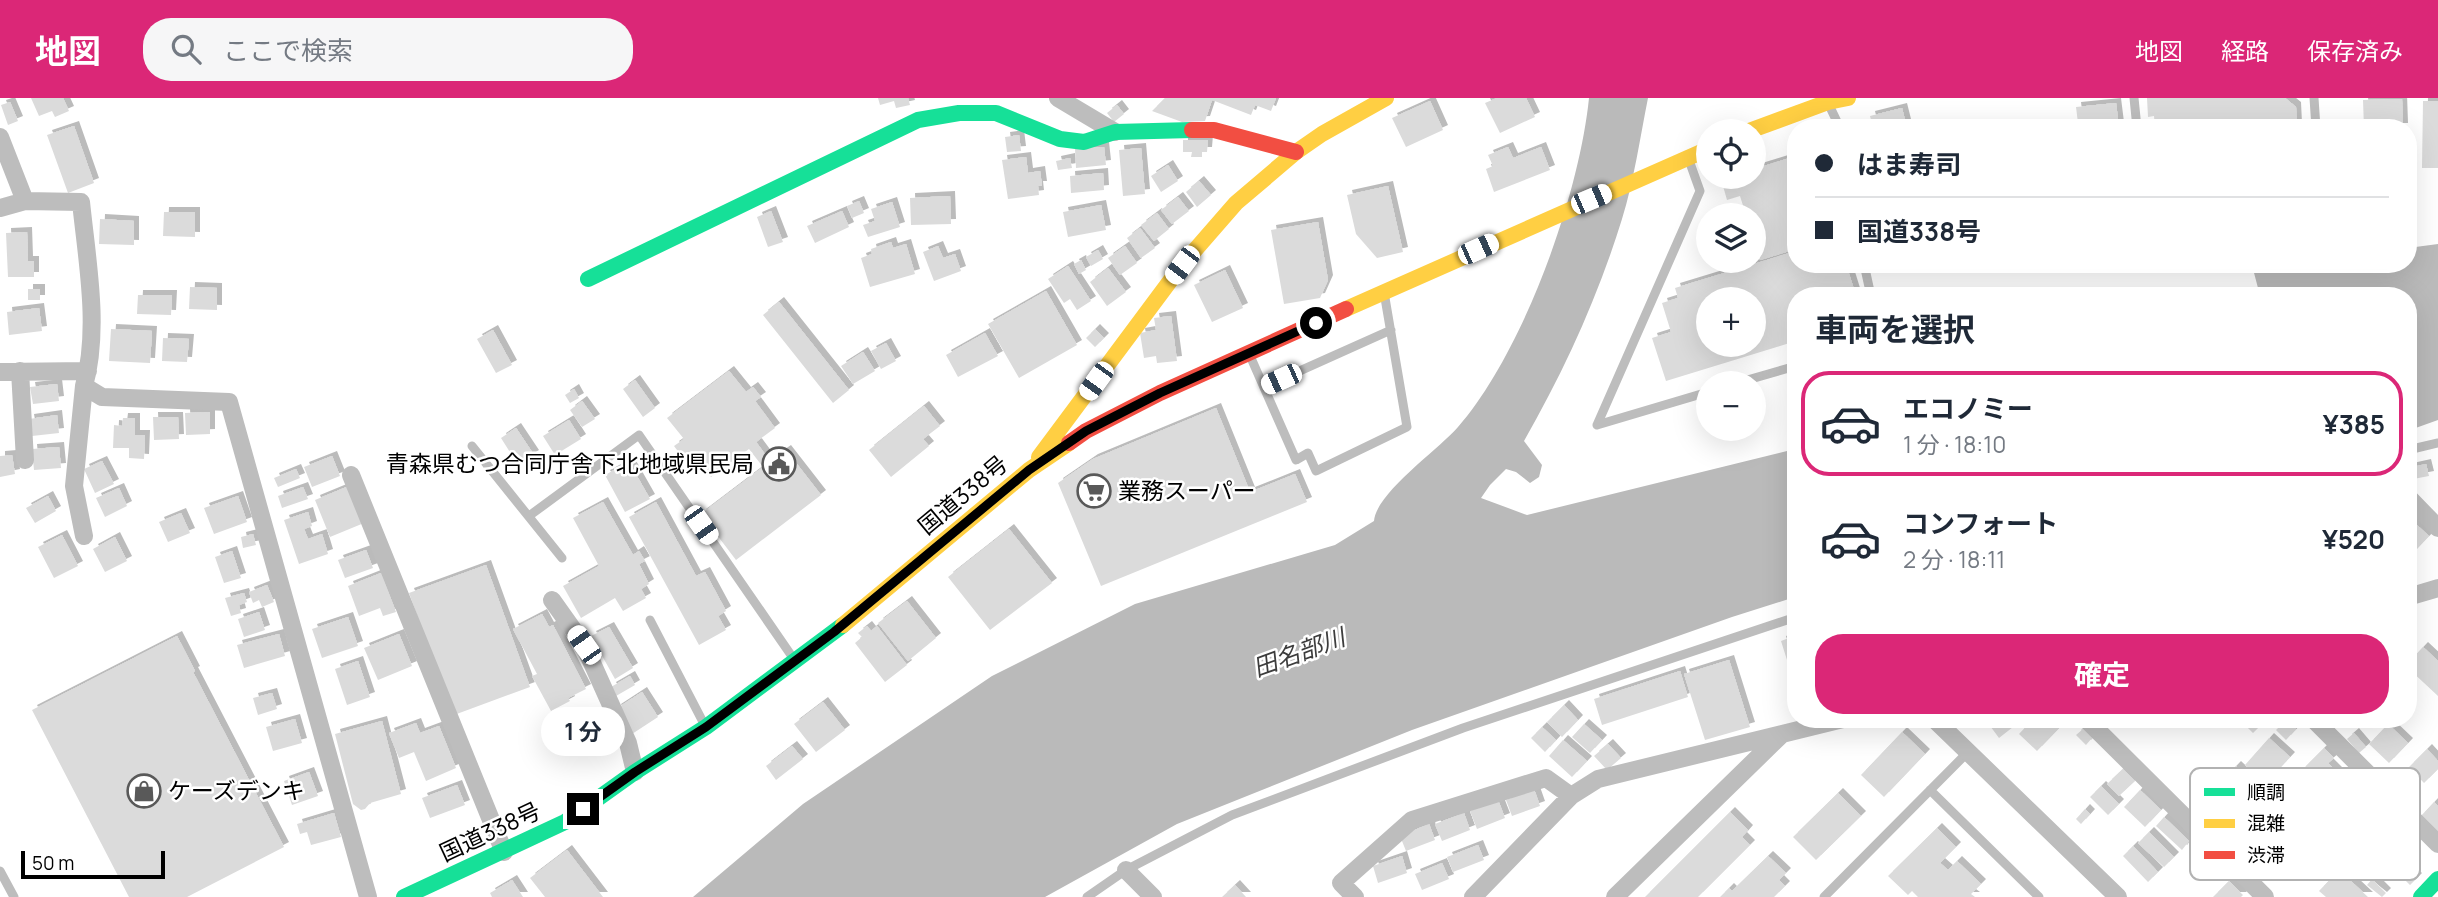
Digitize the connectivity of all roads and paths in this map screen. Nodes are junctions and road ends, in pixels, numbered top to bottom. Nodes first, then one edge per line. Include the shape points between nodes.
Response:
1 (1058, 98) edge
2 (1386, 98) edge
3 (1847, 98) edge
4 (2134, 98) edge
5 (2314, 98) edge
6 (1828, 102) junction
7 (1836, 119) edge
8 (2136, 119) edge
9 (2315, 119) edge
10 (1766, 125) edge
11 (1115, 132) junction
12 (0, 137) edge
13 (1296, 152) junction
14 (1696, 155) edge
15 (1689, 158) junction
16 (25, 201) junction
17 (0, 208) edge
18 (587, 279) dead end
19 (1384, 292) junction
20 (1391, 330) junction
21 (1249, 353) junction
22 (1787, 369) edge
23 (19, 371) junction
24 (0, 372) edge
25 (1766, 375) edge
26 (86, 378) junction
27 (1264, 387) junction
28 (1696, 396) edge
29 (2438, 443) edge
30 (472, 446) dead end
31 (2417, 448) edge
32 (25, 460) dead end
33 (1029, 470) junction
34 (351, 475) dead end
35 (2417, 506) edge
36 (529, 516) junction
37 (2438, 528) edge
38 (84, 536) dead end
39 (562, 558) dead end
40 (2438, 588) edge
41 (2417, 594) edge
42 (552, 600) dead end
43 (650, 620) dead end
44 (1787, 620) edge
45 (795, 660) junction
46 (706, 727) junction
47 (1809, 728) edge
48 (1943, 728) edge
49 (2095, 728) edge
50 (2322, 728) edge
51 (1782, 735) junction
52 (1968, 752) junction
53 (2362, 768) edge
54 (635, 772) junction
55 (1930, 790) junction
56 (1571, 796) junction
57 (2190, 822) edge
58 (2420, 826) edge
59 (2438, 844) edge
60 (504, 852) junction
61 (1126, 870) junction
62 (0, 871) edge
63 (2438, 879) edge
64 (2248, 880) edge
65 (14, 897) edge
66 (368, 897) edge
67 (404, 897) edge
68 (1087, 897) edge
69 (1153, 897) edge
70 (1355, 897) edge
71 (1473, 897) edge
72 (1615, 897) edge
73 (1824, 897) edge
74 (2039, 897) edge
75 (2118, 897) edge
76 (2265, 897) edge
77 (2421, 897) edge

1 - 11 street
2 - 13 main road
3 - 6 main road
4 - 8 lane
5 - 9 lane
6 - 7 lane
6 - 10 main road
11 - 13 main road via 1214,130
11 - 18 main road via 1084,142 1060,139 996,113 918,120
12 - 16 street
13 - 33 main road via 1236,203 1182,265
14 - 15 main road, 国道338号
15 - 19 main road, 国道338号
15 - 28 lane via 1700,191 1597,425
16 - 17 street
16 - 26 street via 81,202 92,301
19 - 20 lane
19 - 21 main road, 国道338号
20 - 27 lane
20 - 27 lane via 1407,427 1316,471 1308,453 1296,460
21 - 27 lane
21 - 33 main road, 国道338号 via 1086,431
22 - 25 lane
23 - 24 street
23 - 26 street
23 - 32 street
26 - 38 street via 74,486
26 - 66 street via 102,397 229,402
29 - 31 lane
30 - 36 lane
33 - 45 main road, 国道338号
34 - 60 street
35 - 37 street
36 - 39 lane
36 - 45 lane via 639,435
40 - 41 street
42 - 54 street via 584,645 628,743
43 - 46 lane
44 - 61 lane via 1463,728 1244,810
45 - 46 main road, 国道338号
46 - 54 main road, 国道338号
47 - 51 street
48 - 52 street
49 - 57 street
50 - 53 street
51 - 56 street via 1598,779
51 - 72 street
52 - 55 lane
52 - 75 street
54 - 60 main road, 国道338号 via 565,822
55 - 73 lane
55 - 74 lane
56 - 70 street via 1546,778 1412,820 1341,883
56 - 71 street
58 - 59 street
60 - 67 main road, 国道338号
61 - 68 lane
61 - 69 street
62 - 65 lane
63 - 77 main road
64 - 76 street

